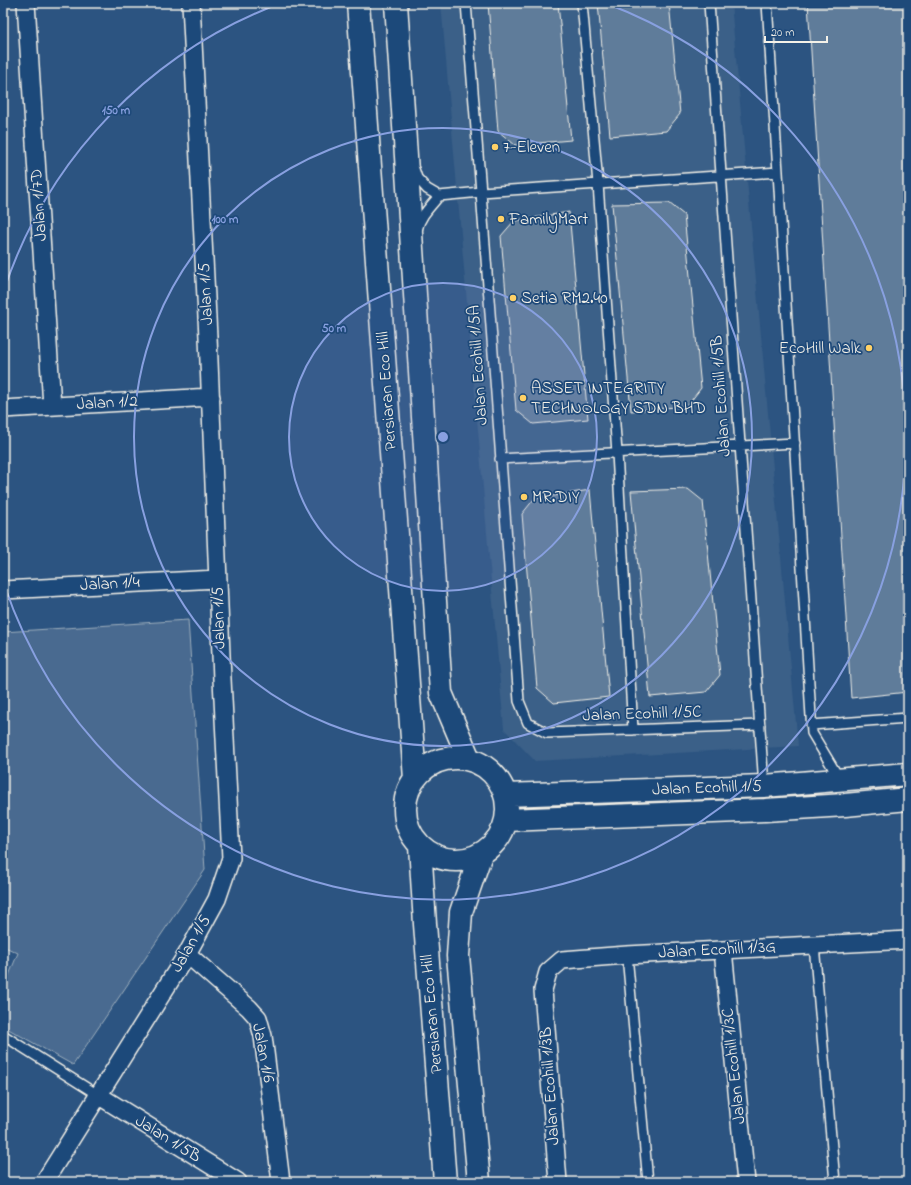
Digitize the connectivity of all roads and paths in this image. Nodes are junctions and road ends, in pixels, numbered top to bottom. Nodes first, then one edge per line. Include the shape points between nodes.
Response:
1 (26, 3) edge
2 (191, 3) edge
3 (358, 3) edge
4 (396, 3) edge
5 (466, 3) edge
6 (582, 3) edge
7 (709, 3) edge
8 (767, 3) edge
9 (405, 140) junction
10 (778, 172) junction
11 (720, 176) junction
12 (598, 184) junction
13 (482, 192) junction
14 (439, 196) junction
15 (412, 257) junction
16 (211, 396) junction
17 (52, 406) junction
18 (3, 409) edge
19 (795, 443) junction
20 (740, 446) junction
21 (617, 453) junction
22 (500, 459) junction
23 (218, 579) junction
24 (3, 590) edge
25 (908, 718) edge
26 (528, 723) joint
27 (760, 725) junction
28 (811, 725) junction
29 (633, 730) junction
30 (469, 759) junction
31 (908, 774) edge
32 (415, 779) junction
33 (841, 780) junction
34 (764, 786) junction
35 (505, 795) junction
36 (908, 799) edge
37 (506, 820) junction
38 (420, 846) junction
39 (481, 854) junction
40 (908, 940) edge
41 (814, 945) junction
42 (908, 946) edge
43 (723, 950) junction
44 (187, 954) junction
45 (626, 955) junction
46 (543, 990) joint
47 (3, 1035) edge
48 (98, 1095) junction
49 (44, 1182) edge
50 (238, 1182) edge
51 (281, 1182) edge
52 (445, 1182) edge
53 (479, 1182) edge
54 (558, 1182) edge
55 (648, 1182) edge
56 (746, 1182) edge
57 (835, 1182) edge

1 - 17 street, Jalan 1/7D
2 - 16 street, Jalan 1/5
3 - 32 street, Persiaran Eco Hill
4 - 9 street, Persiaran Eco Hill
5 - 13 lane, Jalan Ecohill 1/5A
6 - 12 lane
7 - 11 lane, Jalan Ecohill 1/5B
8 - 10 lane
9 - 14 lane via 417,178 427,189
9 - 15 street, Persiaran Eco Hill
10 - 11 lane
10 - 19 lane
11 - 12 lane
11 - 20 lane, Jalan Ecohill 1/5B
12 - 13 lane
12 - 21 lane
13 - 14 lane
13 - 22 lane, Jalan Ecohill 1/5A
14 - 15 lane via 426,210 419,224
15 - 30 street, Persiaran Eco Hill via 441,693
16 - 17 street, Jalan 1/2
16 - 23 street, Jalan 1/5
17 - 18 street, Jalan 1/2
19 - 20 lane
19 - 28 lane
20 - 21 lane
20 - 27 lane, Jalan Ecohill 1/5B
21 - 22 lane
21 - 29 lane
22 - 26 lane, Jalan Ecohill 1/5A via 519,701
23 - 24 street, Jalan 1/4
23 - 44 street, Jalan 1/5 via 231,858 217,899
25 - 28 lane
26 - 29 lane, Jalan Ecohill 1/5C via 546,733
27 - 29 lane, Jalan Ecohill 1/5C
27 - 34 lane, Jalan Ecohill 1/5B
28 - 33 lane via 812,733
30 - 32 street, Persiaran Eco Hill via 439,761 426,768
30 - 35 street, Persiaran Eco Hill via 496,776
31 - 33 street, Jalan Ecohill 1/5
32 - 38 street, Persiaran Eco Hill via 408,792 405,806 406,821
33 - 34 street, Jalan Ecohill 1/5
34 - 35 street, Jalan Ecohill 1/5
35 - 37 street, Persiaran Eco Hill
36 - 37 street via 765,810
37 - 39 street, Persiaran Eco Hill via 493,845
38 - 39 street, Persiaran Eco Hill via 434,856 449,860 466,860
38 - 52 street, Persiaran Eco Hill
39 - 53 street via 461,912 458,956
40 - 41 street, Jalan Ecohill 1/3G
40 - 42 street
41 - 43 street, Jalan Ecohill 1/3G
41 - 57 lane
43 - 45 street, Jalan Ecohill 1/3G
43 - 56 street, Jalan Ecohill 1/3C
44 - 48 street, Jalan 1/5
44 - 51 street, Jalan 1/6 via 258,1018 263,1036
45 - 46 street, Jalan Ecohill 1/3G via 562,960 548,972
45 - 55 lane
46 - 54 street, Jalan Ecohill 1/3B
47 - 48 lane
48 - 49 street, Jalan 1/5
48 - 50 street, Jalan 1/5B

